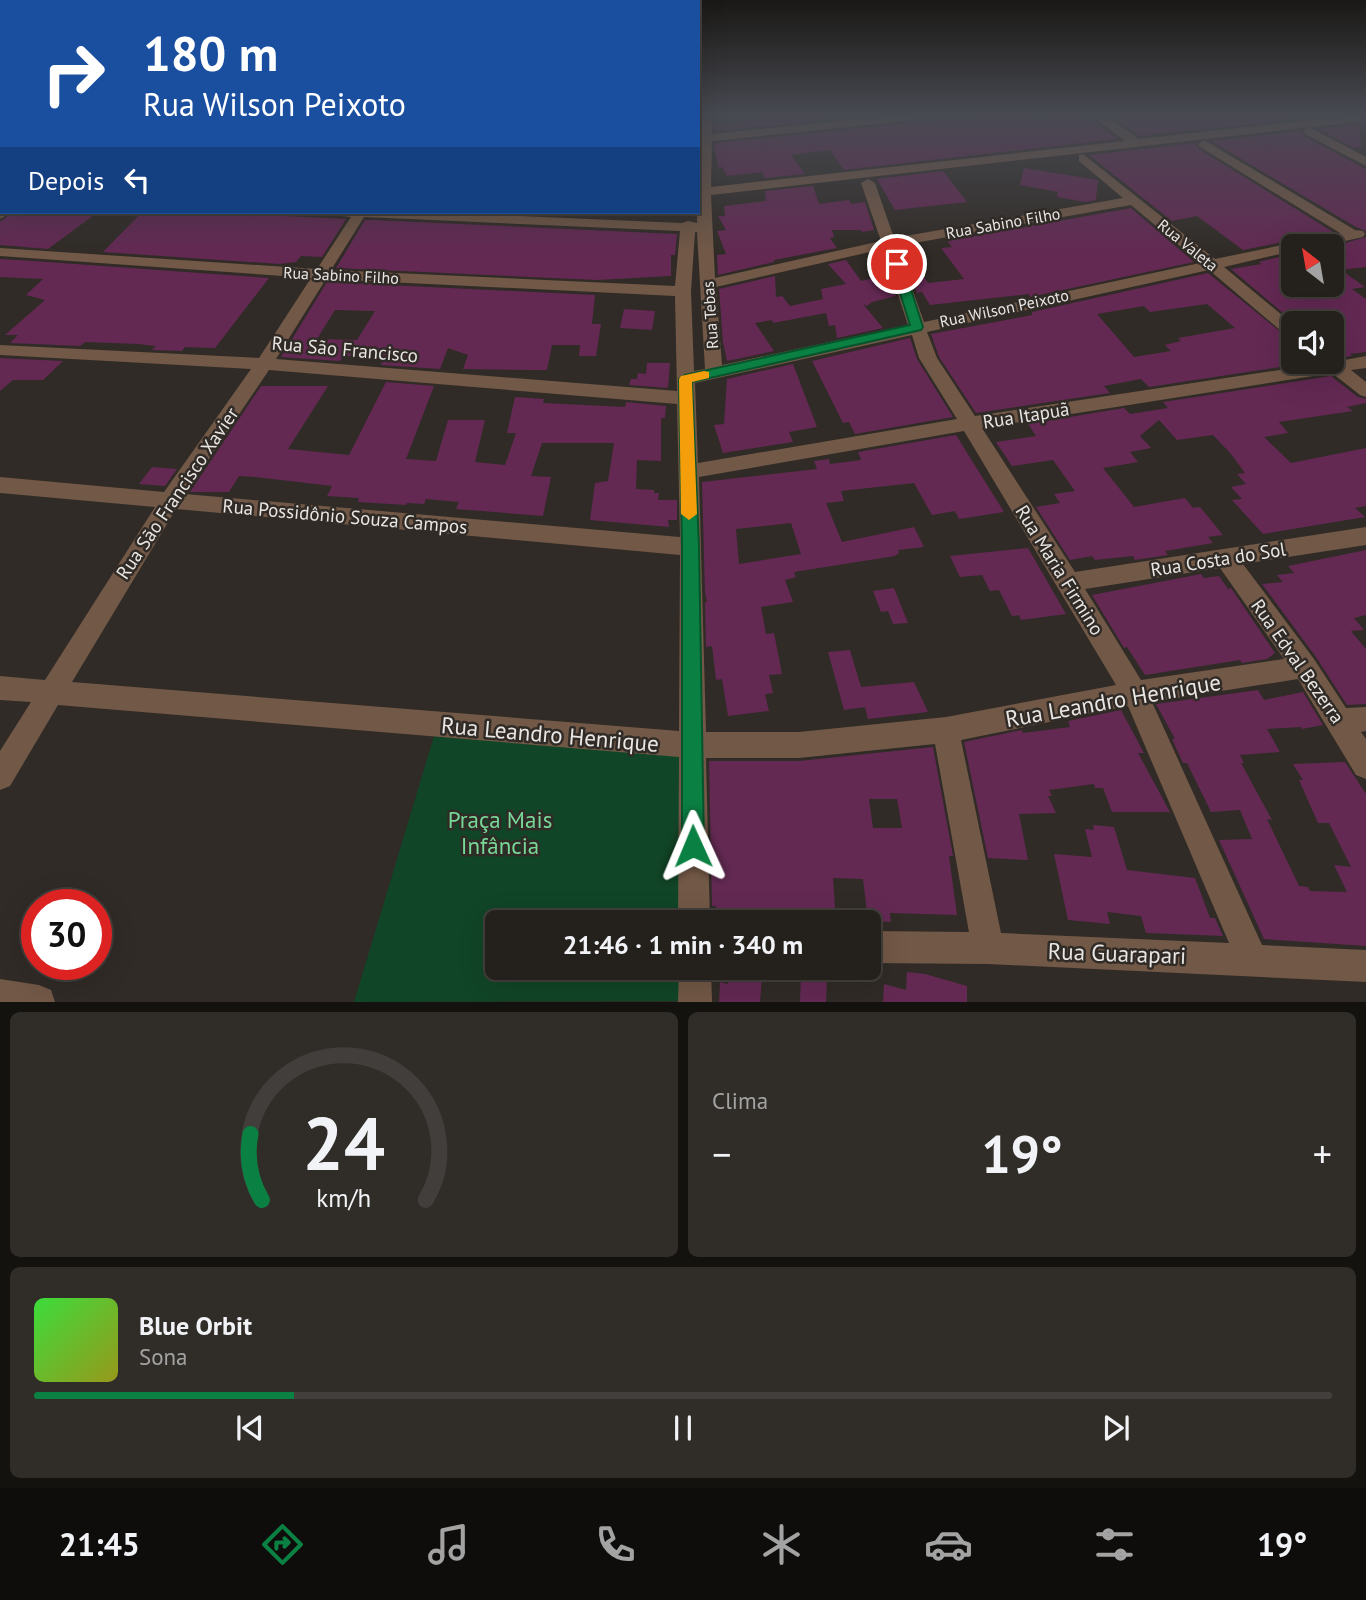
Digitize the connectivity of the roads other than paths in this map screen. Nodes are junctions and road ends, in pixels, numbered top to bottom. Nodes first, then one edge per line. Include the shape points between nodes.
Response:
1 (705, 161) edge
2 (1008, 161) edge
3 (1049, 161) edge
4 (1086, 161) edge
5 (1233, 161) edge
6 (959, 168) junction
7 (868, 183) junction
8 (705, 197) junction
9 (1134, 200) junction
10 (348, 214) edge
11 (452, 214) edge
12 (563, 216) edge
13 (688, 225) junction
14 (704, 228) junction
15 (1359, 234) edge
16 (891, 243) junction
17 (1281, 250) edge
18 (0, 252) edge
19 (1211, 263) junction
20 (319, 274) junction
21 (708, 284) junction
22 (683, 291) junction
23 (1281, 322) edge
24 (917, 327) junction
25 (0, 350) edge
26 (1366, 362) edge
27 (1344, 363) edge
28 (264, 364) junction
29 (1281, 372) edge
30 (714, 373) junction
31 (1344, 374) edge
32 (685, 388) junction
33 (1366, 391) edge
34 (968, 424) junction
35 (687, 472) junction
36 (0, 485) edge
37 (170, 500) junction
38 (1366, 536) edge
39 (691, 547) junction
40 (1226, 559) junction
41 (1069, 582) junction
42 (1305, 667) junction
43 (0, 688) edge
44 (1135, 693) junction
45 (51, 694) junction
46 (1354, 720) edge
47 (946, 730) junction
48 (691, 745) junction
49 (1366, 765) edge
50 (0, 776) edge
51 (694, 910) edge
52 (881, 947) edge
53 (988, 948) junction
54 (1252, 958) junction
55 (1366, 966) edge
56 (695, 980) edge
57 (0, 996) edge
58 (39, 1002) edge
59 (695, 1002) edge

1 - 8 street, Rua Tebas
2 - 6 street
3 - 6 street
4 - 9 street, Rua Valeta
5 - 15 street
6 - 7 street
6 - 8 street
7 - 8 street
7 - 16 street, Rua Maria Firmino
8 - 14 street, Rua Tebas
9 - 16 street, Rua Sabino Filho
9 - 19 street, Rua Valeta
10 - 20 street, Rua São Francisco Xavier
11 - 12 street
12 - 13 street
13 - 14 street
13 - 22 street, Rua Tebas
14 - 21 street, Rua Tebas
16 - 21 street, Rua Sabino Filho
16 - 24 street, Rua Maria Firmino
17 - 19 street, Rua Wilson Peixoto
18 - 20 street, Rua Sabino Filho
19 - 23 street, Rua Valeta
19 - 24 street, Rua Wilson Peixoto
20 - 22 street, Rua Sabino Filho
20 - 28 street, Rua São Francisco Xavier
21 - 30 street, Rua Tebas
22 - 32 street, Rua Tebas
24 - 30 street, Rua Wilson Peixoto
24 - 34 street, Rua Maria Firmino via 938,377
25 - 28 street, Rua São Francisco
26 - 27 street, Rua Itapuã
28 - 32 street, Rua São Francisco
28 - 37 street, Rua São Francisco Xavier
29 - 34 street, Rua Itapuã
30 - 32 street, Rua Tebas
31 - 33 street
32 - 35 street, Rua Tebas
34 - 35 street, Rua Itapuã
34 - 41 street, Rua Maria Firmino
35 - 39 street, Rua Tebas
36 - 37 street, Rua Possidônio Souza Campos
37 - 39 street, Rua Possidônio Souza Campos
37 - 45 street, Rua São Francisco Xavier
38 - 40 street, Rua Costa do Sol
39 - 48 street, Rua Tebas
40 - 41 street, Rua Costa do Sol
40 - 42 street, Rua Edval Bezerra
41 - 44 street, Rua Maria Firmino
42 - 44 street, Rua Leandro Henrique
42 - 46 street, Rua Edval Bezerra
43 - 45 street, Rua Leandro Henrique
44 - 47 street, Rua Leandro Henrique
44 - 54 street, Rua Maria Firmino
45 - 48 street, Rua Leandro Henrique
45 - 50 street, Rua São Francisco Xavier
46 - 49 street, Rua Edval Bezerra
47 - 48 street, Rua Leandro Henrique via 799,745
47 - 53 street
48 - 51 street, Rua Tebas
52 - 53 street, Rua Guarapari
53 - 54 street, Rua Guarapari
54 - 55 street, Rua Guarapari
56 - 59 street
57 - 58 street

